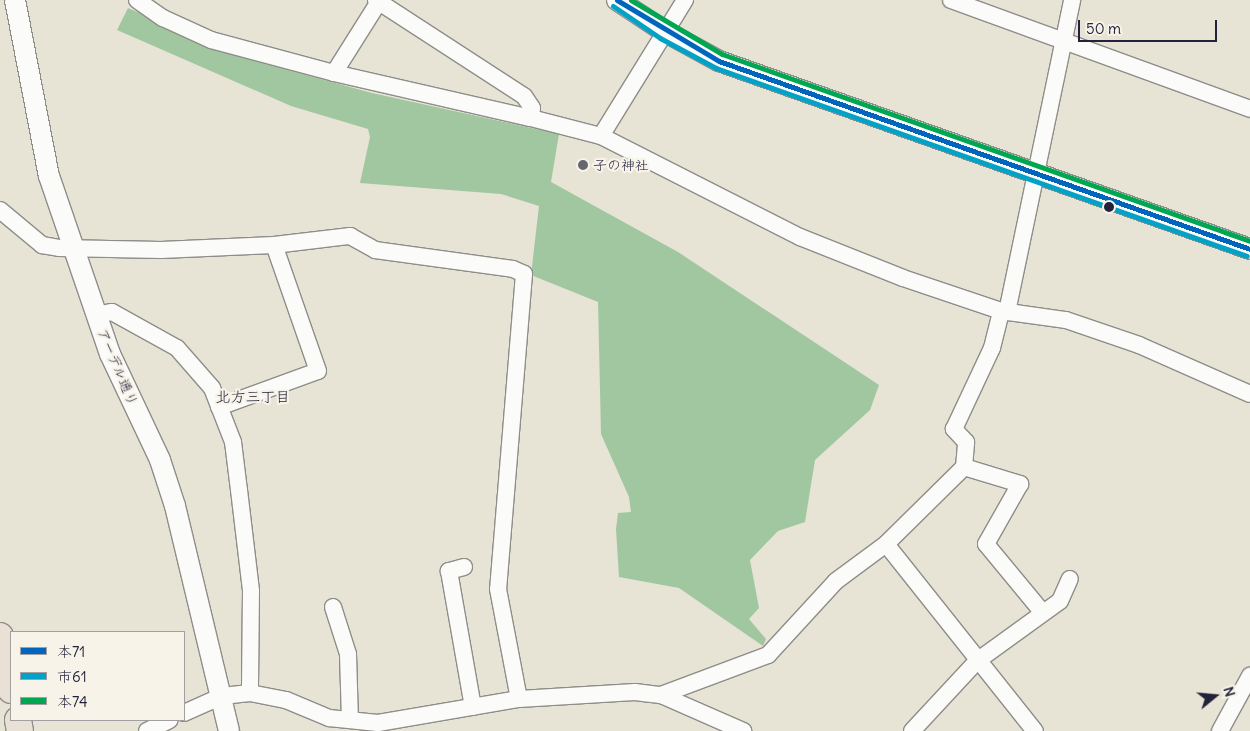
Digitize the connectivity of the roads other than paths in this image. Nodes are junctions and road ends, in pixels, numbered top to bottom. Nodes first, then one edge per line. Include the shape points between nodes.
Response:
1 (15, 0) edge
2 (137, 0) edge
3 (617, 0) edge
4 (685, 0) edge
5 (951, 0) edge
6 (1072, 0) edge
7 (378, 1) edge
8 (664, 31) junction
9 (1064, 41) junction
10 (334, 73) junction
11 (1250, 109) edge
12 (531, 118) junction
13 (601, 136) junction
14 (1037, 174) junction
15 (0, 210) edge
16 (274, 245) junction
17 (73, 249) junction
18 (1250, 249) edge
19 (1004, 312) junction
20 (96, 315) junction
21 (1250, 394) edge
22 (219, 407) junction
23 (964, 467) junction
24 (886, 544) junction
25 (464, 567) dead end
26 (1070, 579) dead end
27 (334, 607) dead end
28 (1042, 613) junction
29 (0, 636) edge
30 (977, 661) junction
31 (1250, 676) edge
32 (10, 685) edge
33 (250, 692) junction
34 (661, 695) junction
35 (222, 696) junction
36 (518, 699) junction
37 (473, 707) junction
38 (185, 714) edge
39 (350, 720) junction
40 (168, 721) edge
41 (147, 731) edge
42 (229, 731) edge
43 (743, 731) edge
44 (912, 731) edge
45 (1035, 731) edge
46 (1220, 731) edge

1 - 17 street, アーデル通り via 49,176
2 - 10 street via 163,18 211,40
3 - 8 street
4 - 8 street
5 - 9 street
6 - 9 street
7 - 10 street
7 - 12 street via 524,96 532,108
8 - 13 street
8 - 14 street via 719,61
9 - 11 street
9 - 14 street
10 - 12 street
12 - 13 street
13 - 19 street via 800,237 903,278
14 - 18 street
14 - 19 street
15 - 17 street via 42,245
16 - 17 street
16 - 22 street via 318,371
16 - 36 street via 350,236 375,250 513,269 524,274 498,589
17 - 20 street, アーデル通り
19 - 21 street via 1066,320 1139,345
19 - 23 street via 992,348 954,429 966,442
20 - 22 street via 112,312 177,348 212,388
20 - 35 street, アーデル通り via 110,354 160,460 175,506
22 - 33 street via 233,442 251,592
23 - 24 street
23 - 28 street via 1020,484 986,544
24 - 30 street
24 - 34 street via 836,581 768,655
25 - 37 street via 449,572
26 - 28 street via 1060,602
27 - 39 street via 348,654
28 - 30 street
29 - 32 main road
30 - 44 street
30 - 45 street
31 - 46 street
33 - 35 street
33 - 39 street via 286,700 329,718
34 - 36 street via 619,692
34 - 43 street
35 - 38 street
35 - 42 street, アーデル通り
36 - 37 street
37 - 39 street via 378,723
40 - 41 street

